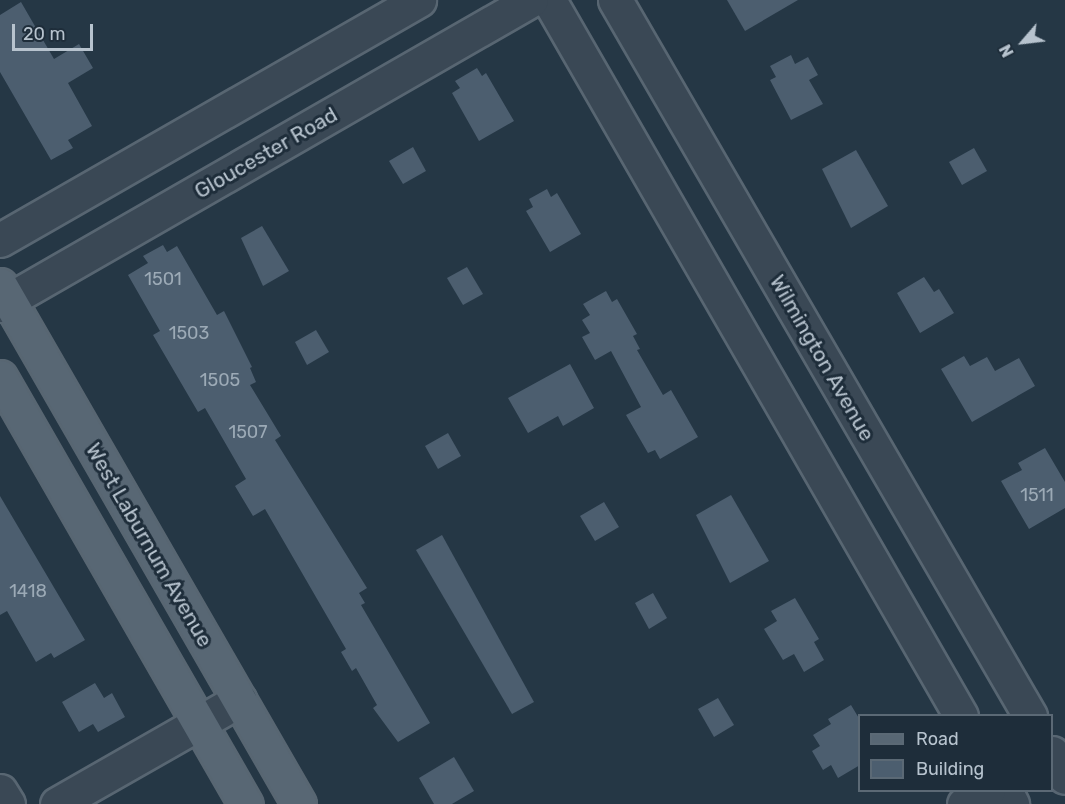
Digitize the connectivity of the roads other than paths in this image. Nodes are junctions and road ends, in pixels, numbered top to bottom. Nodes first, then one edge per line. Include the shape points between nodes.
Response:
1 (419, 0) edge
2 (531, 0) edge
3 (549, 0) edge
4 (615, 0) edge
5 (0, 240) edge
6 (3, 297) edge
7 (0, 377) edge
8 (239, 700) junction
9 (960, 714) edge
10 (1029, 714) edge
11 (200, 723) junction
12 (1053, 756) edge
13 (1065, 777) edge
14 (0, 790) edge
15 (985, 792) edge
16 (8, 804) edge
17 (57, 804) edge
18 (246, 804) edge
19 (299, 804) edge
20 (964, 804) edge

1 - 5 street
2 - 6 street, Gloucester Road
3 - 9 street
4 - 10 street, Wilmington Avenue
6 - 8 main road, West Laburnum Avenue
7 - 11 main road
8 - 11 street
8 - 19 main road, West Laburnum Avenue
11 - 17 street
11 - 18 main road
12 - 13 street
14 - 16 street
15 - 20 street

